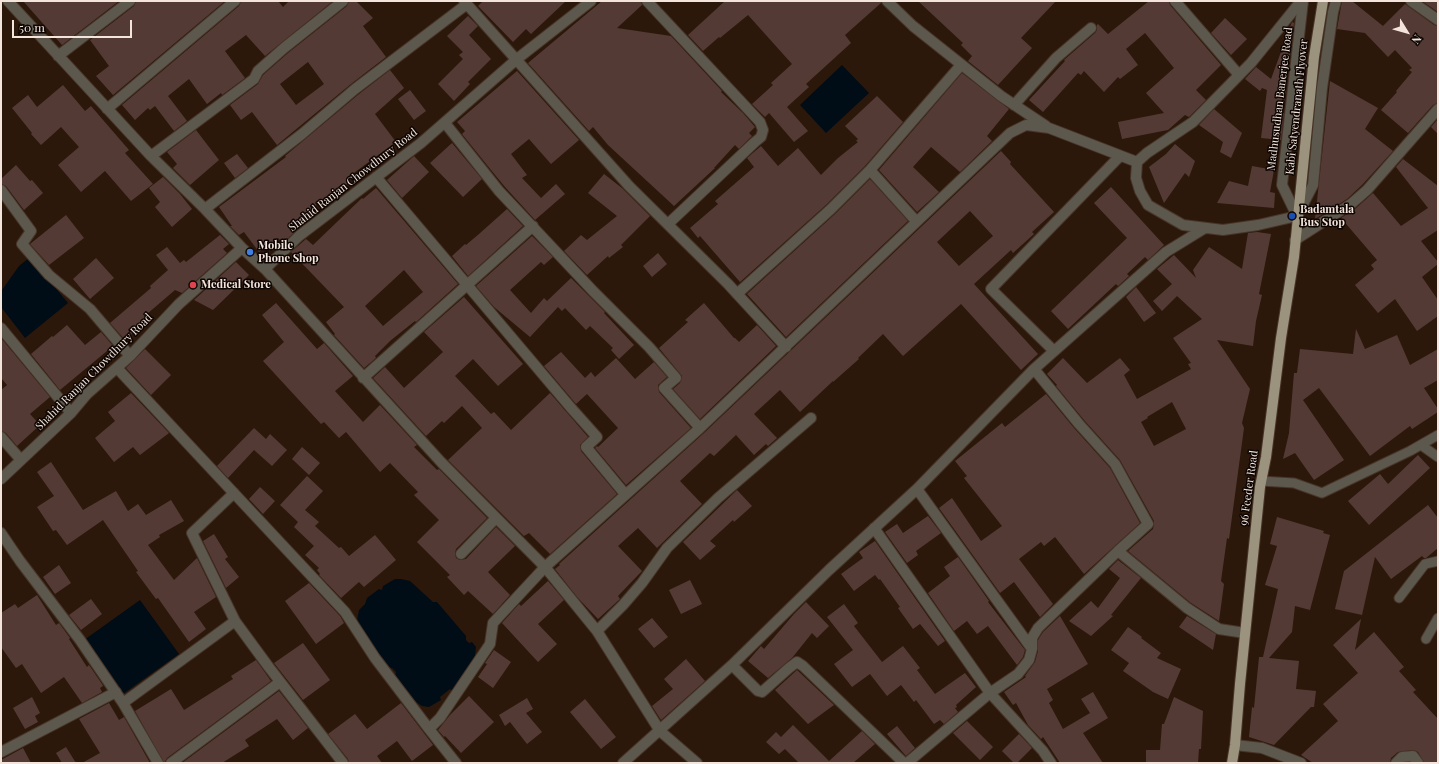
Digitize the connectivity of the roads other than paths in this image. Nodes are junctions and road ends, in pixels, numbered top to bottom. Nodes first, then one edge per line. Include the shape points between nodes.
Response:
1 (8, 1) edge
2 (130, 1) edge
3 (235, 1) edge
4 (343, 1) edge
5 (591, 1) edge
6 (647, 1) edge
7 (887, 1) edge
8 (1175, 1) edge
9 (1302, 1) edge
10 (1323, 1) edge
11 (1336, 1) edge
12 (1411, 1) edge
13 (466, 2) edge
14 (1438, 20) edge
15 (1091, 28) dead end
16 (58, 56) junction
17 (517, 59) junction
18 (961, 65) junction
19 (1239, 75) junction
20 (1014, 105) junction
21 (107, 108) junction
22 (1438, 109) edge
23 (445, 123) junction
24 (1049, 128) junction
25 (151, 156) junction
26 (1120, 156) junction
27 (1137, 162) junction
28 (870, 170) junction
29 (376, 177) junction
30 (1, 190) edge
31 (205, 209) junction
32 (1297, 216) junction
33 (916, 221) junction
34 (668, 224) junction
35 (533, 226) junction
36 (1206, 228) junction
37 (1295, 240) junction
38 (242, 248) junction
39 (265, 269) junction
40 (467, 284) junction
41 (738, 294) junction
42 (1, 328) edge
43 (786, 346) junction
44 (1054, 351) junction
45 (130, 356) junction
46 (117, 368) junction
47 (1034, 369) junction
48 (363, 378) junction
49 (71, 413) junction
50 (811, 418) dead end
51 (700, 428) junction
52 (1438, 435) edge
53 (1, 437) edge
54 (1421, 444) junction
55 (1438, 457) edge
56 (21, 460) junction
57 (1, 479) edge
58 (1261, 481) junction
59 (917, 489) junction
60 (234, 493) junction
61 (625, 494) junction
62 (496, 518) junction
63 (874, 528) junction
64 (1, 533) edge
65 (1118, 551) junction
66 (461, 554) dead end
67 (1438, 562) edge
68 (545, 567) junction
69 (1400, 598) dead end
70 (1438, 618) edge
71 (235, 621) junction
72 (597, 631) junction
73 (1245, 632) junction
74 (1426, 639) dead end
75 (1032, 649) junction
76 (732, 665) junction
77 (280, 682) junction
78 (116, 692) junction
79 (990, 693) junction
80 (123, 703) junction
81 (429, 729) junction
82 (660, 731) junction
83 (1235, 745) junction
84 (1, 752) edge
85 (158, 763) edge
86 (171, 763) edge
87 (343, 763) edge
88 (456, 763) edge
89 (623, 763) edge
90 (697, 763) edge
91 (904, 763) edge
92 (907, 763) edge
93 (1051, 763) edge
94 (1232, 763) edge
95 (1301, 763) edge
96 (1396, 763) edge
97 (1418, 763) edge

1 - 16 street
2 - 16 street
3 - 21 street
4 - 25 street via 284,48 258,71 254,79
5 - 17 street, Shahid Ranjan Chowdhury Road
6 - 34 street via 760,122 763,130 761,137
7 - 18 street
8 - 19 street
9 - 19 street
9 - 32 street, Madhusudhan Banerjee Road via 1282,185
10 - 32 main road, Kabi Satyendranath Flyover via 1314,51
11 - 32 street via 1322,88 1313,185
12 - 14 street
13 - 17 street
13 - 31 street
15 - 20 street via 1056,58
16 - 21 street
17 - 23 street, Shahid Ranjan Chowdhury Road
17 - 34 street via 629,186
18 - 20 street
18 - 28 street
19 - 27 street via 1193,122
20 - 24 street
21 - 25 street
22 - 37 street via 1367,190 1351,204
23 - 29 street, Shahid Ranjan Chowdhury Road
23 - 35 street via 499,191
24 - 26 street
24 - 33 street via 1026,125 1010,133
25 - 31 street
26 - 27 street
26 - 44 street via 991,289
27 - 36 street via 1136,178 1148,205 1183,226
28 - 33 street
28 - 41 street
29 - 39 street, Shahid Ranjan Chowdhury Road via 299,236
29 - 40 street
30 - 45 street via 31,231 22,244 49,275 90,309
31 - 38 street
32 - 36 street via 1223,230
32 - 37 main road, 96 Feeder Road
33 - 43 street
34 - 41 street
35 - 40 street
35 - 51 street via 676,378 664,388
36 - 44 street via 1166,252
37 - 58 main road, 96 Feeder Road
38 - 39 street
38 - 45 street, Shahid Ranjan Chowdhury Road via 179,304
39 - 48 street
40 - 48 street
40 - 61 street via 597,437 586,447
41 - 43 street
42 - 49 street
43 - 51 street
44 - 47 street
45 - 46 street, Shahid Ranjan Chowdhury Road
46 - 49 street, Shahid Ranjan Chowdhury Road via 87,394
46 - 60 street
47 - 59 street
47 - 65 street via 1115,464 1148,524
48 - 62 street
49 - 56 street, Shahid Ranjan Chowdhury Road
50 - 72 street via 718,498 666,548 637,589
51 - 61 street
52 - 54 lane
53 - 56 street
54 - 55 lane
54 - 58 lane via 1322,493 1294,483
56 - 57 street, Shahid Ranjan Chowdhury Road
58 - 73 main road, 96 Feeder Road
59 - 63 street
59 - 75 street
60 - 71 street via 192,534
60 - 81 street via 345,612 375,658
61 - 68 street
62 - 66 street
62 - 68 street
63 - 76 street
63 - 79 street
64 - 78 street
65 - 73 street via 1187,608 1219,629
65 - 75 street via 1038,628 1032,638
67 - 69 lane via 1425,564
68 - 72 street
68 - 81 street via 493,623 490,644 440,718
70 - 74 lane
71 - 77 street
71 - 80 street
72 - 82 street
73 - 83 main road, 96 Feeder Road
75 - 79 street via 1029,660 1018,674
76 - 82 street
76 - 91 street via 762,692 797,662
77 - 86 street
77 - 87 street
78 - 80 street
78 - 84 street
79 - 92 street
79 - 93 street
80 - 85 street
81 - 88 street
82 - 89 street
82 - 90 street
83 - 94 main road, 96 Feeder Road
83 - 95 street via 1262,748
96 - 97 street via 1402,757 1413,756

